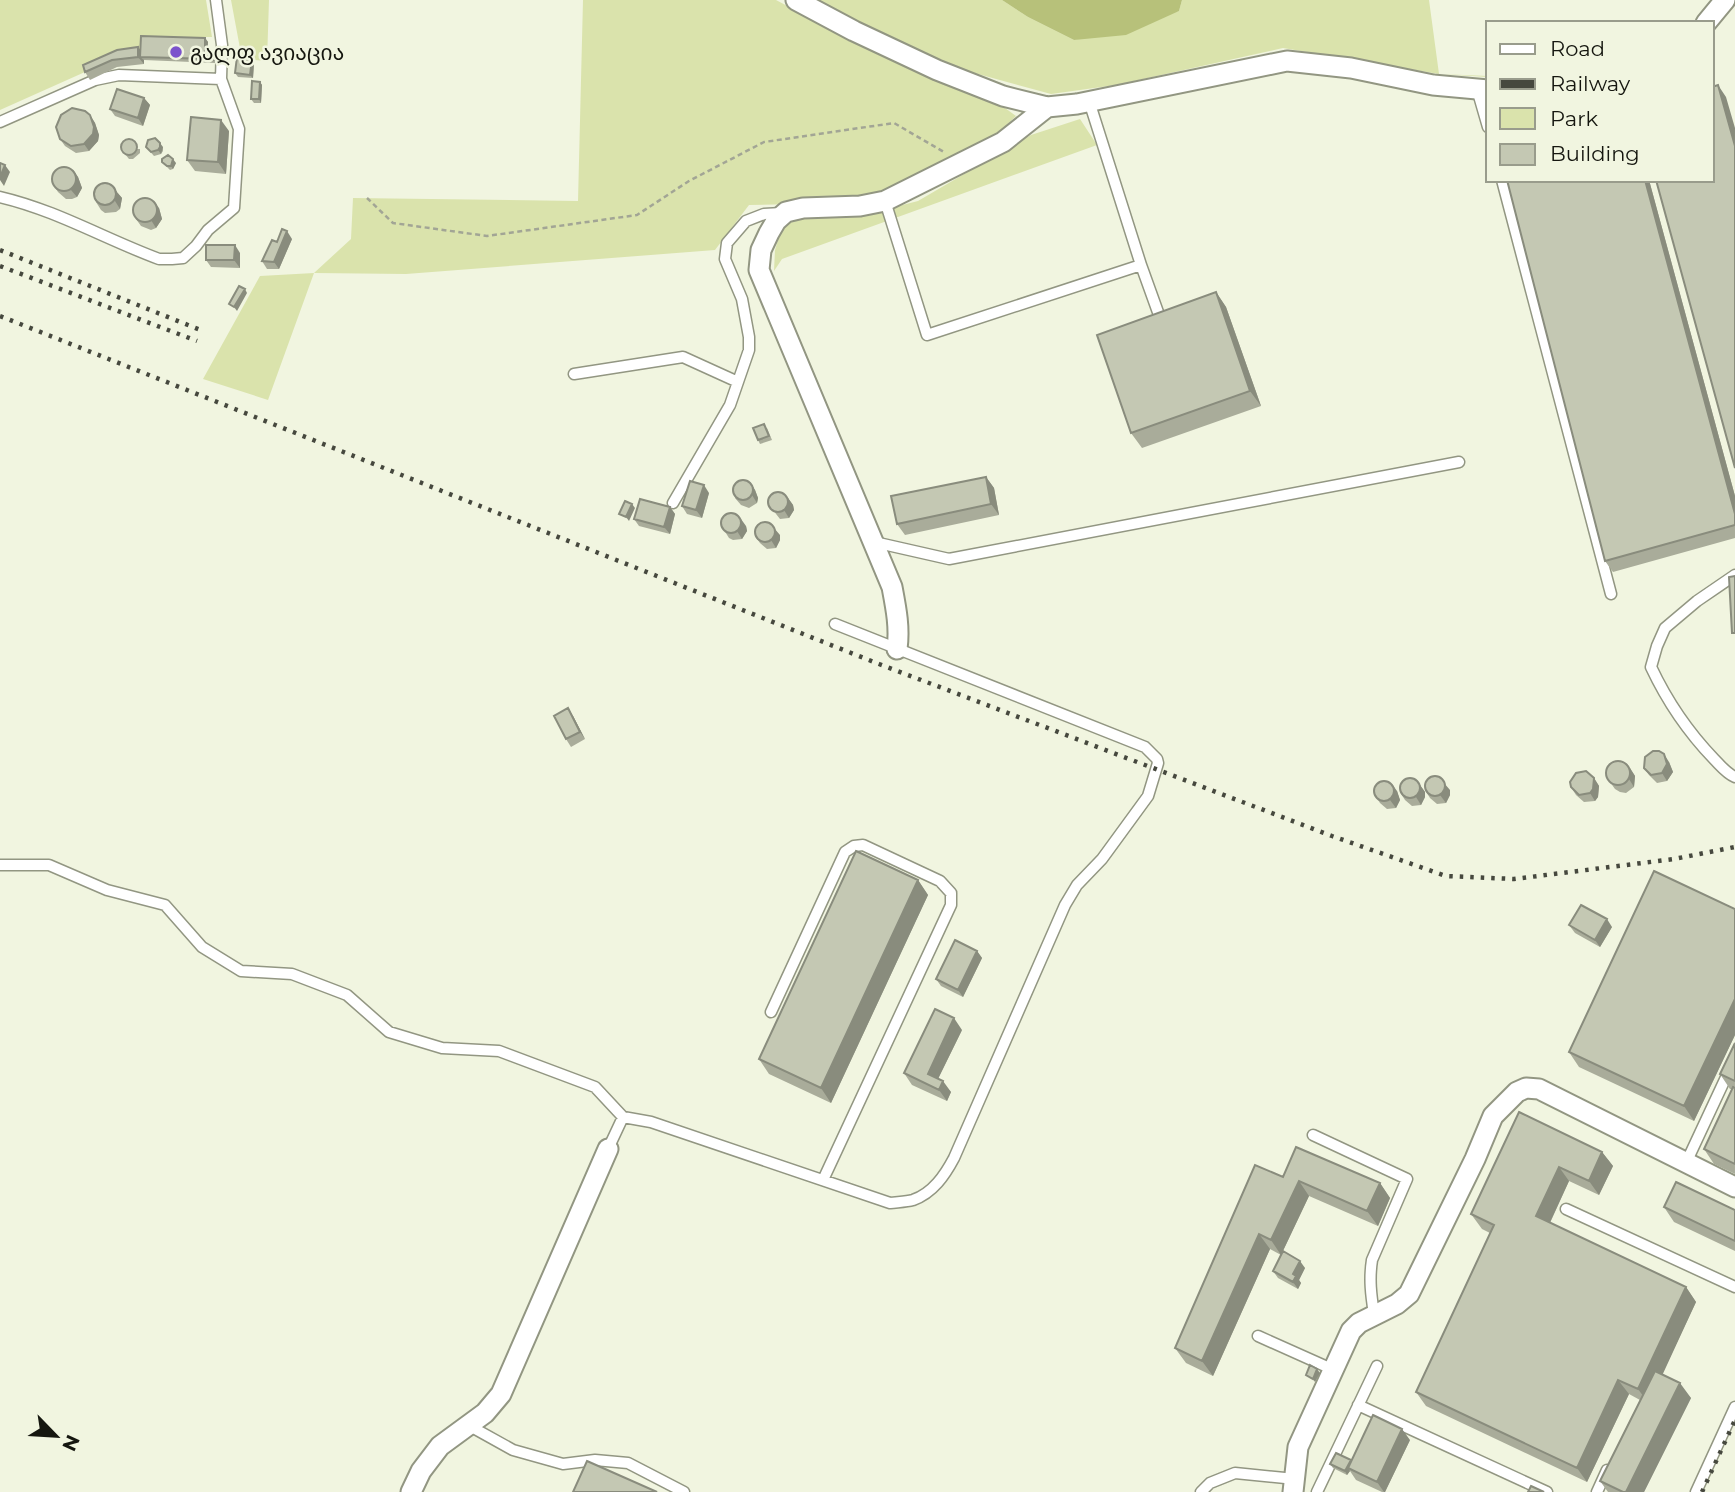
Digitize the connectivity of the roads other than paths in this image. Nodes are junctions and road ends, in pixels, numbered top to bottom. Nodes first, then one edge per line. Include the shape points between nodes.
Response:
1 (216, 0) edge
2 (796, 0) edge
3 (1725, 0) edge
4 (1708, 21) edge
5 (221, 79) junction
6 (1483, 90) edge
7 (1089, 101) junction
8 (1047, 107) junction
9 (1486, 112) edge
10 (0, 122) edge
11 (1503, 182) edge
12 (0, 197) edge
13 (884, 201) junction
14 (786, 212) junction
15 (1141, 265) junction
16 (1159, 315) edge
17 (574, 374) dead end
18 (738, 382) junction
19 (1459, 462) dead end
20 (673, 503) dead end
21 (873, 542) junction
22 (1735, 575) edge
23 (1611, 594) dead end
24 (835, 624) dead end
25 (897, 649) junction
26 (1735, 777) edge
27 (0, 865) edge
28 (771, 1012) dead end
29 (1735, 1058) edge
30 (623, 1117) junction
31 (1313, 1135) dead end
32 (608, 1149) joint
33 (1686, 1163) junction
34 (823, 1180) junction
35 (1735, 1186) edge
36 (1566, 1209) dead end
37 (1735, 1287) edge
38 (1374, 1314) junction
39 (1258, 1336) dead end
40 (1377, 1366) dead end
41 (1334, 1370) junction
42 (1358, 1405) junction
43 (1735, 1407) edge
44 (467, 1425) junction
45 (1614, 1455) edge
46 (1294, 1486) edge
47 (411, 1492) edge
48 (684, 1492) edge
49 (1201, 1492) edge
50 (1317, 1492) edge
51 (1547, 1492) edge
52 (1597, 1492) edge
53 (1696, 1492) edge

1 - 5 lane
2 - 8 street via 937,70 1003,96
3 - 4 street
5 - 10 lane via 119,75 95,80
5 - 12 lane via 239,129 234,208 183,257 159,259 45,210
6 - 7 street via 1287,61
6 - 9 lane
7 - 8 street
7 - 15 lane
8 - 13 street via 1003,142
11 - 23 lane
13 - 14 street
13 - 15 lane via 928,335
14 - 18 lane via 746,221 727,243 725,259 742,299 749,337
14 - 21 street via 761,250 759,270
15 - 16 lane
17 - 18 lane via 683,357
18 - 20 lane via 730,405
19 - 21 lane via 949,559
21 - 25 street via 892,587
22 - 26 lane via 1665,628 1651,667 1669,703 1700,744
24 - 25 lane
25 - 34 lane via 1145,747 1158,763 1148,796 1065,905 944,1177 914,1200 890,1203
27 - 30 lane via 49,865 107,890 165,905 202,947 241,971 292,974 347,995 389,1032 442,1048 512,1055 595,1087
28 - 34 lane via 845,852 853,846 863,845 940,881 951,893 951,905
29 - 33 lane
30 - 32 lane
30 - 34 lane via 651,1122
31 - 38 lane via 1407,1179 1372,1260 1369,1275
32 - 44 street via 501,1394
33 - 35 street
33 - 38 street via 1539,1089 1517,1092 1493,1116 1409,1294
36 - 37 lane
38 - 41 street via 1352,1331
39 - 41 lane
40 - 42 lane
41 - 46 street via 1298,1447
42 - 50 lane
42 - 51 lane
43 - 53 lane
44 - 47 street via 440,1446
44 - 48 lane via 513,1450 563,1464 595,1460 628,1463
45 - 52 lane
46 - 49 lane via 1235,1473

